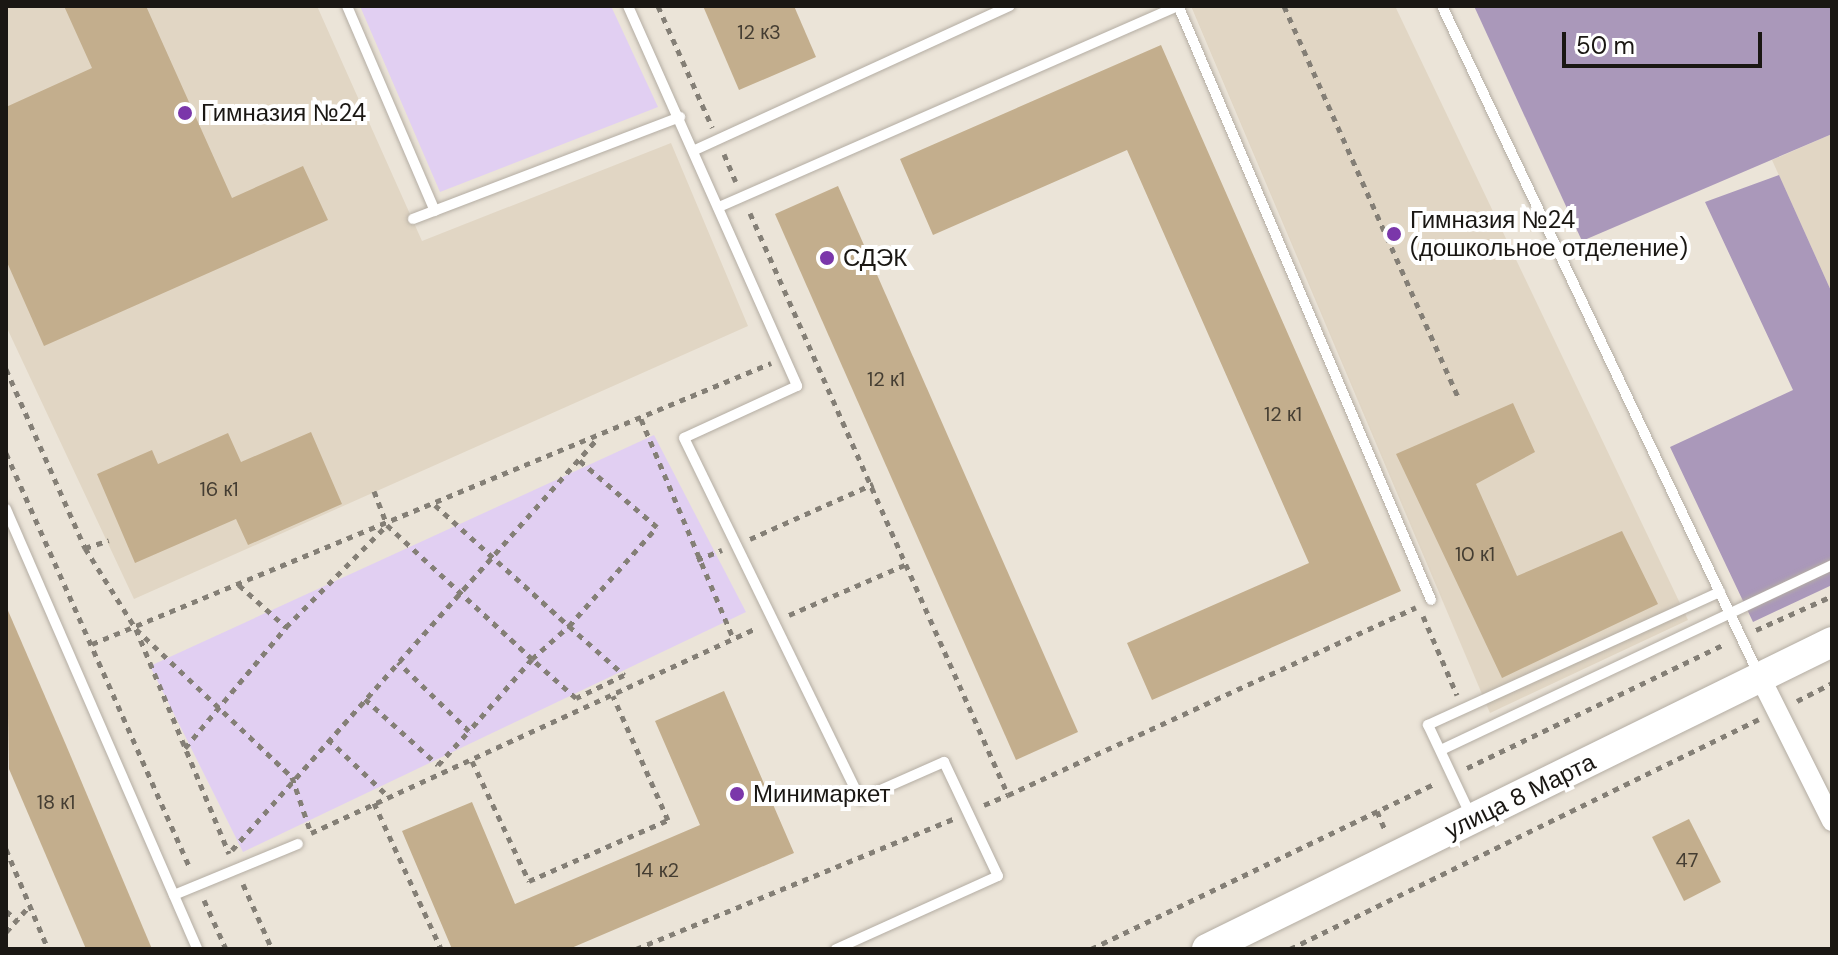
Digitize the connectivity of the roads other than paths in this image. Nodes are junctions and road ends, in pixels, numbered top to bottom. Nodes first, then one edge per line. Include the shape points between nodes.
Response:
1 (347, 6) edge
2 (628, 6) edge
3 (1010, 6) edge
4 (1442, 6) edge
5 (1179, 8) edge
6 (680, 117) junction
7 (695, 150) junction
8 (719, 207) junction
9 (435, 211) junction
10 (413, 219) dead end
11 (7, 516) edge
12 (1832, 565) edge
13 (1720, 592) junction
14 (1431, 600) road end
15 (1731, 614) junction
16 (1832, 642) edge
17 (1760, 677) junction
18 (1441, 750) junction
19 (1472, 820) junction
20 (1832, 821) edge
21 (298, 844) dead end
22 (174, 895) junction
23 (197, 949) edge
24 (836, 949) edge
25 (1207, 949) edge

1 - 9 lane
2 - 6 lane
3 - 7 lane
4 - 13 lane
5 - 8 lane
5 - 14 lane
6 - 7 lane
6 - 9 lane
7 - 8 lane
8 - 24 lane via 797,386 684,438 860,799 944,762 998,876
9 - 10 lane
11 - 22 lane
12 - 15 lane
13 - 15 lane
13 - 18 lane via 1428,725
15 - 17 lane
15 - 18 lane
16 - 17 street, улица 8 Марта
17 - 19 street, улица 8 Марта
17 - 20 street
18 - 19 lane
19 - 25 street, улица 8 Марта
21 - 22 lane
22 - 23 lane

